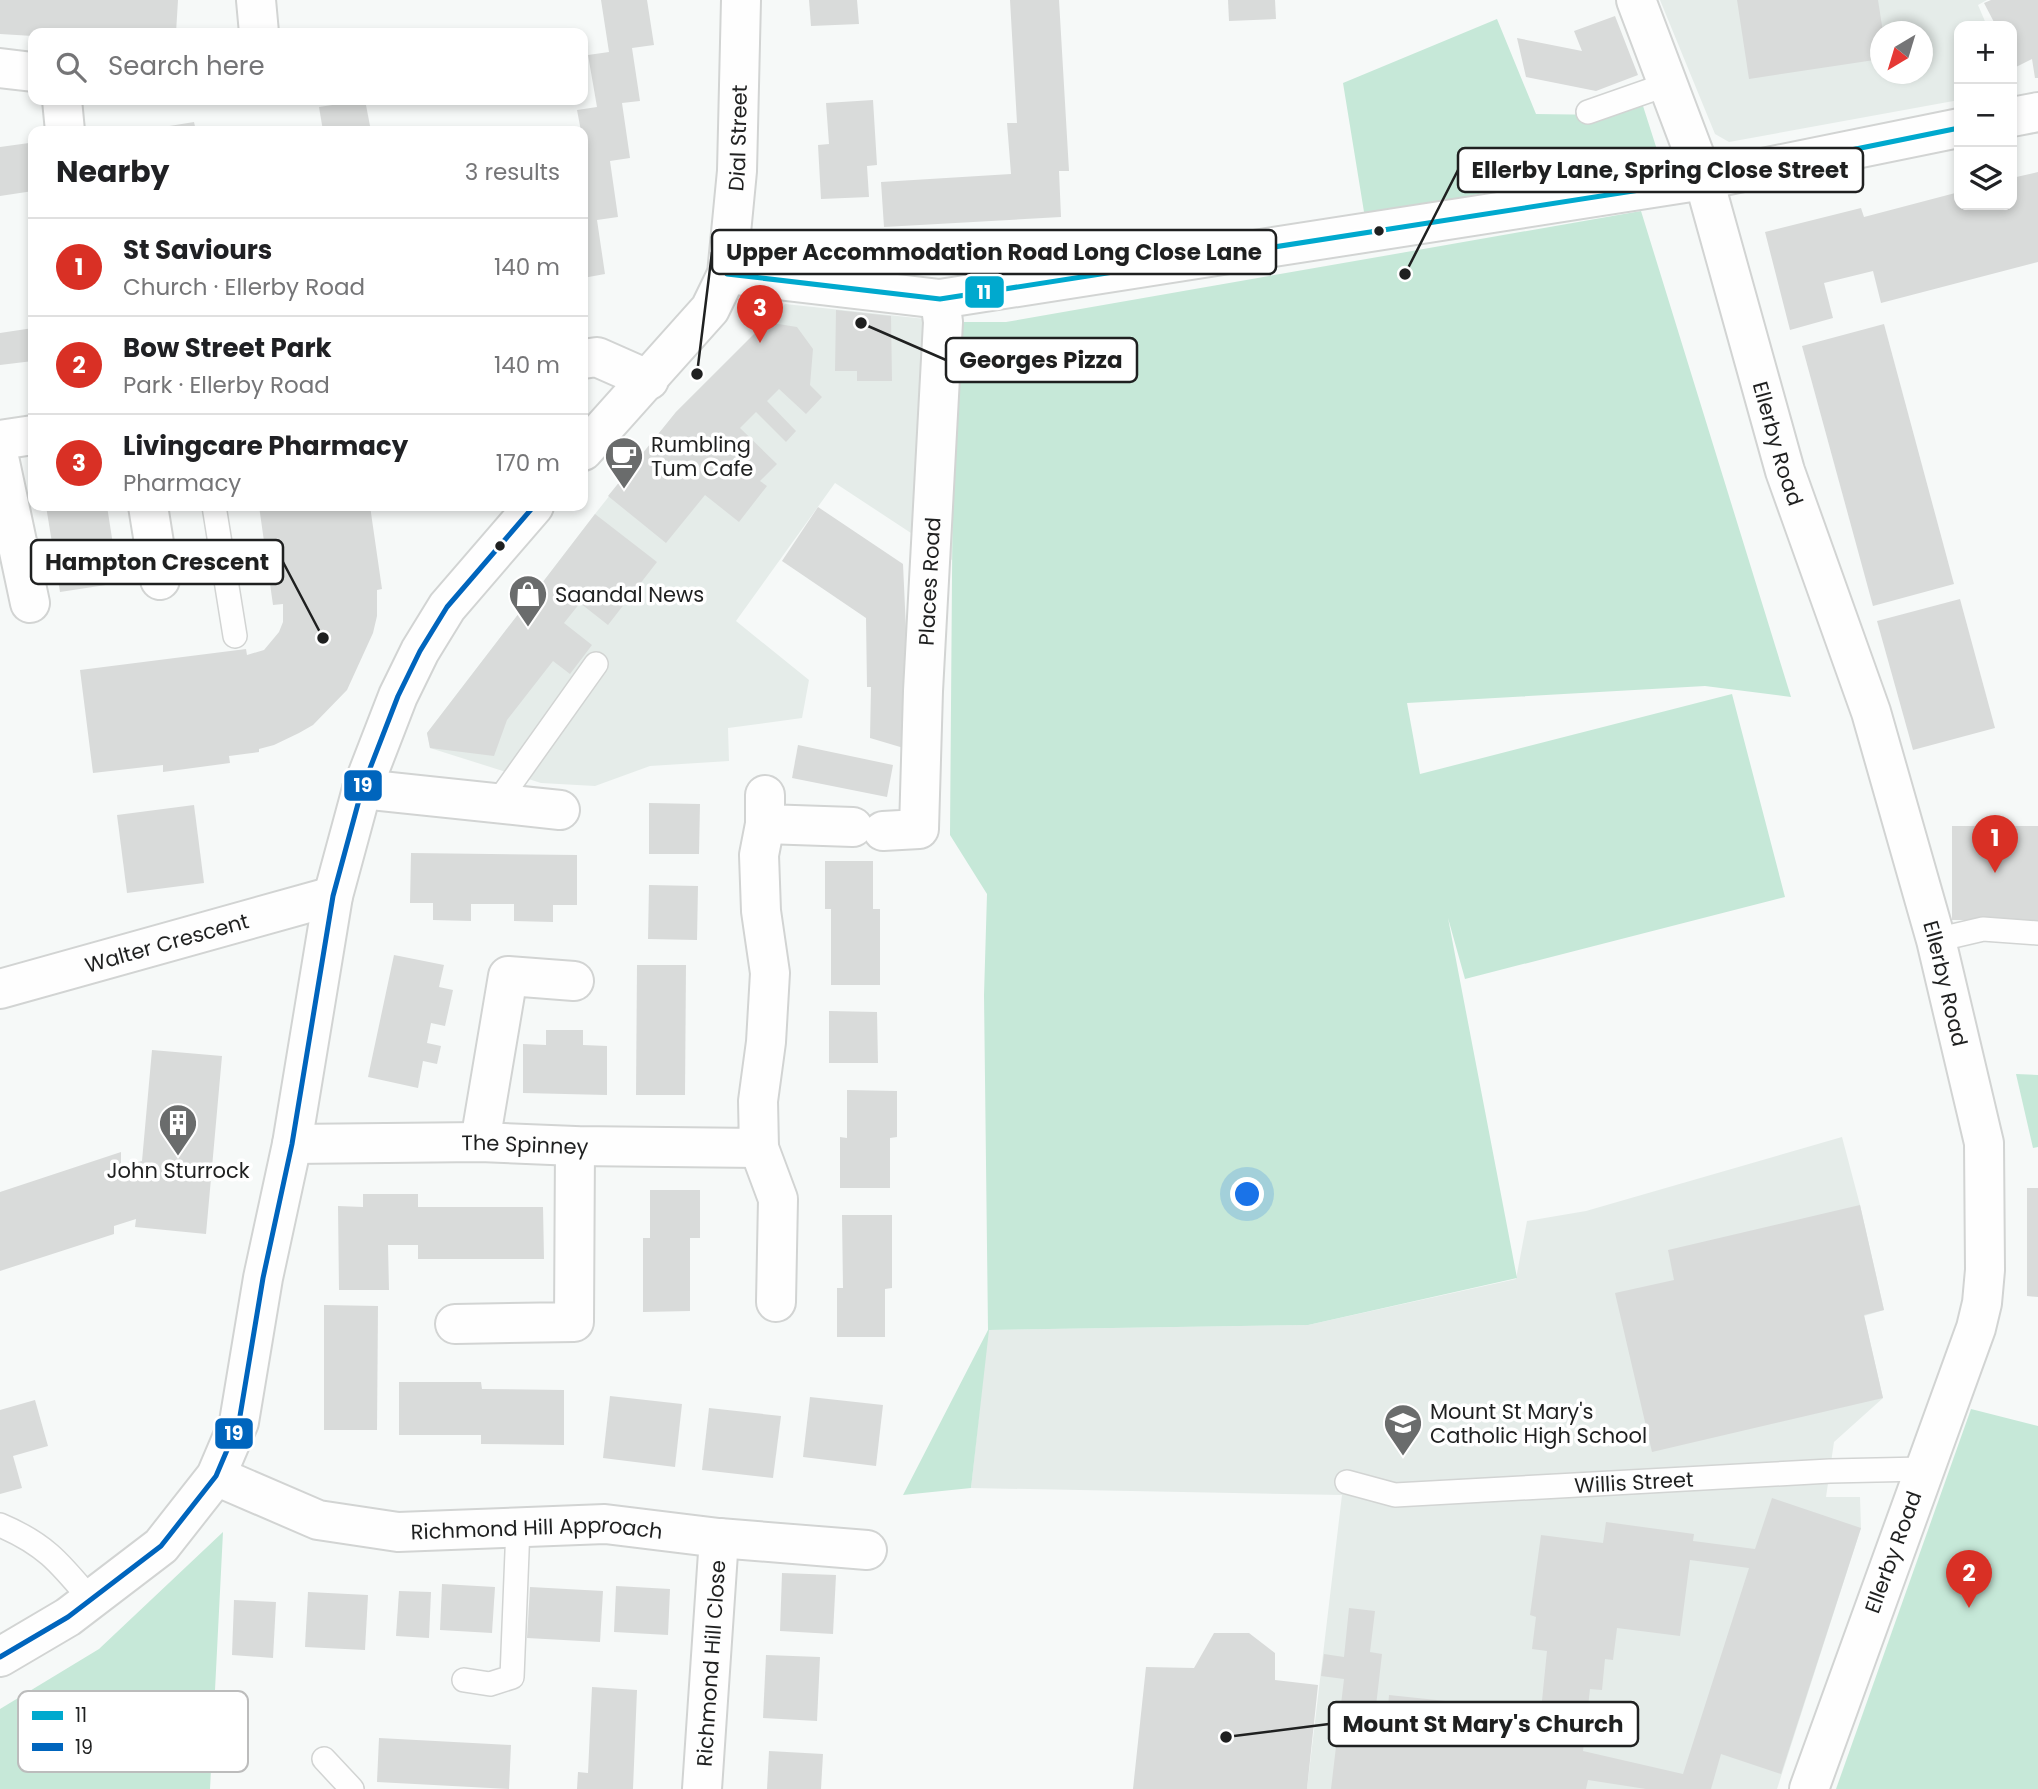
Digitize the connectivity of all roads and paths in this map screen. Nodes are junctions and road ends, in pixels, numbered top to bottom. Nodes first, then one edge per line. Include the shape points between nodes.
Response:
1 (256, 0) edge
2 (741, 0) edge
3 (1636, 0) edge
4 (258, 28) edge
5 (0, 68) edge
6 (28, 71) edge
7 (1668, 84) junction
8 (62, 105) edge
9 (1588, 112) dead end
10 (2038, 112) edge
11 (2017, 116) edge
12 (65, 126) edge
13 (1954, 129) edge
14 (1704, 180) junction
15 (727, 274) junction
16 (940, 299) junction
17 (588, 358) edge
18 (649, 380) junction
19 (28, 436) edge
20 (0, 440) edge
21 (588, 446) edge
22 (0, 461) edge
23 (149, 511) edge
24 (215, 511) edge
25 (530, 511) edge
26 (160, 580) dead end
27 (30, 603) dead end
28 (235, 636) dead end
29 (596, 664) dead end
30 (362, 789) junction
31 (497, 803) junction
32 (560, 810) dead end
33 (333, 896) junction
34 (2038, 933) edge
35 (1936, 940) junction
36 (574, 981) dead end
37 (0, 989) edge
38 (480, 1142) junction
39 (292, 1144) junction
40 (575, 1146) junction
41 (759, 1148) junction
42 (776, 1302) dead end
43 (455, 1324) dead end
44 (1923, 1469) junction
45 (216, 1476) junction
46 (1347, 1482) dead end
47 (0, 1525) edge
48 (518, 1527) junction
49 (719, 1538) junction
50 (867, 1550) dead end
51 (91, 1600) junction
52 (0, 1657) edge
53 (464, 1680) dead end
54 (324, 1759) dead end
55 (352, 1789) edge
56 (702, 1789) edge
57 (1809, 1789) edge

1 - 4 street
2 - 15 street, Dial Street via 737,172
3 - 7 street, Ellerby Road
5 - 6 street
7 - 9 lane
7 - 14 street, Ellerby Road
8 - 12 street
10 - 11 street
13 - 14 street
14 - 16 street
14 - 35 street, Ellerby Road via 1785,471 1871,712
15 - 16 street
15 - 18 street via 710,309
16 - 41 street, Places Road via 943,322 919,829 868,829 765,810 759,855 770,973 758,1101
17 - 18 street via 597,357
18 - 21 street
19 - 20 street
22 - 27 street
23 - 26 street
24 - 28 lane
25 - 30 street via 433,629 398,696
29 - 31 lane
30 - 31 street
30 - 33 street
31 - 32 street
33 - 37 street, Walter Crescent
33 - 39 street
34 - 35 lane via 1983,929
35 - 44 street, Ellerby Road via 1984,1143 1986,1235 1976,1328
36 - 38 street via 508,976
38 - 39 street, The Spinney
38 - 40 street, The Spinney
39 - 45 street via 239,1422
40 - 41 street, The Spinney
40 - 43 street via 574,1322
41 - 42 street via 778,1199
44 - 46 lane, Willis Street via 1395,1495
44 - 57 street, Ellerby Road
45 - 48 street, Richmond Hill Approach via 318,1520 398,1532
45 - 51 street via 161,1546
47 - 51 lane via 27,1536 58,1561
48 - 49 street, Richmond Hill Approach via 605,1524
48 - 53 lane via 512,1677 491,1684
49 - 50 street, Richmond Hill Approach
49 - 56 street, Richmond Hill Close
51 - 52 street
54 - 55 lane

